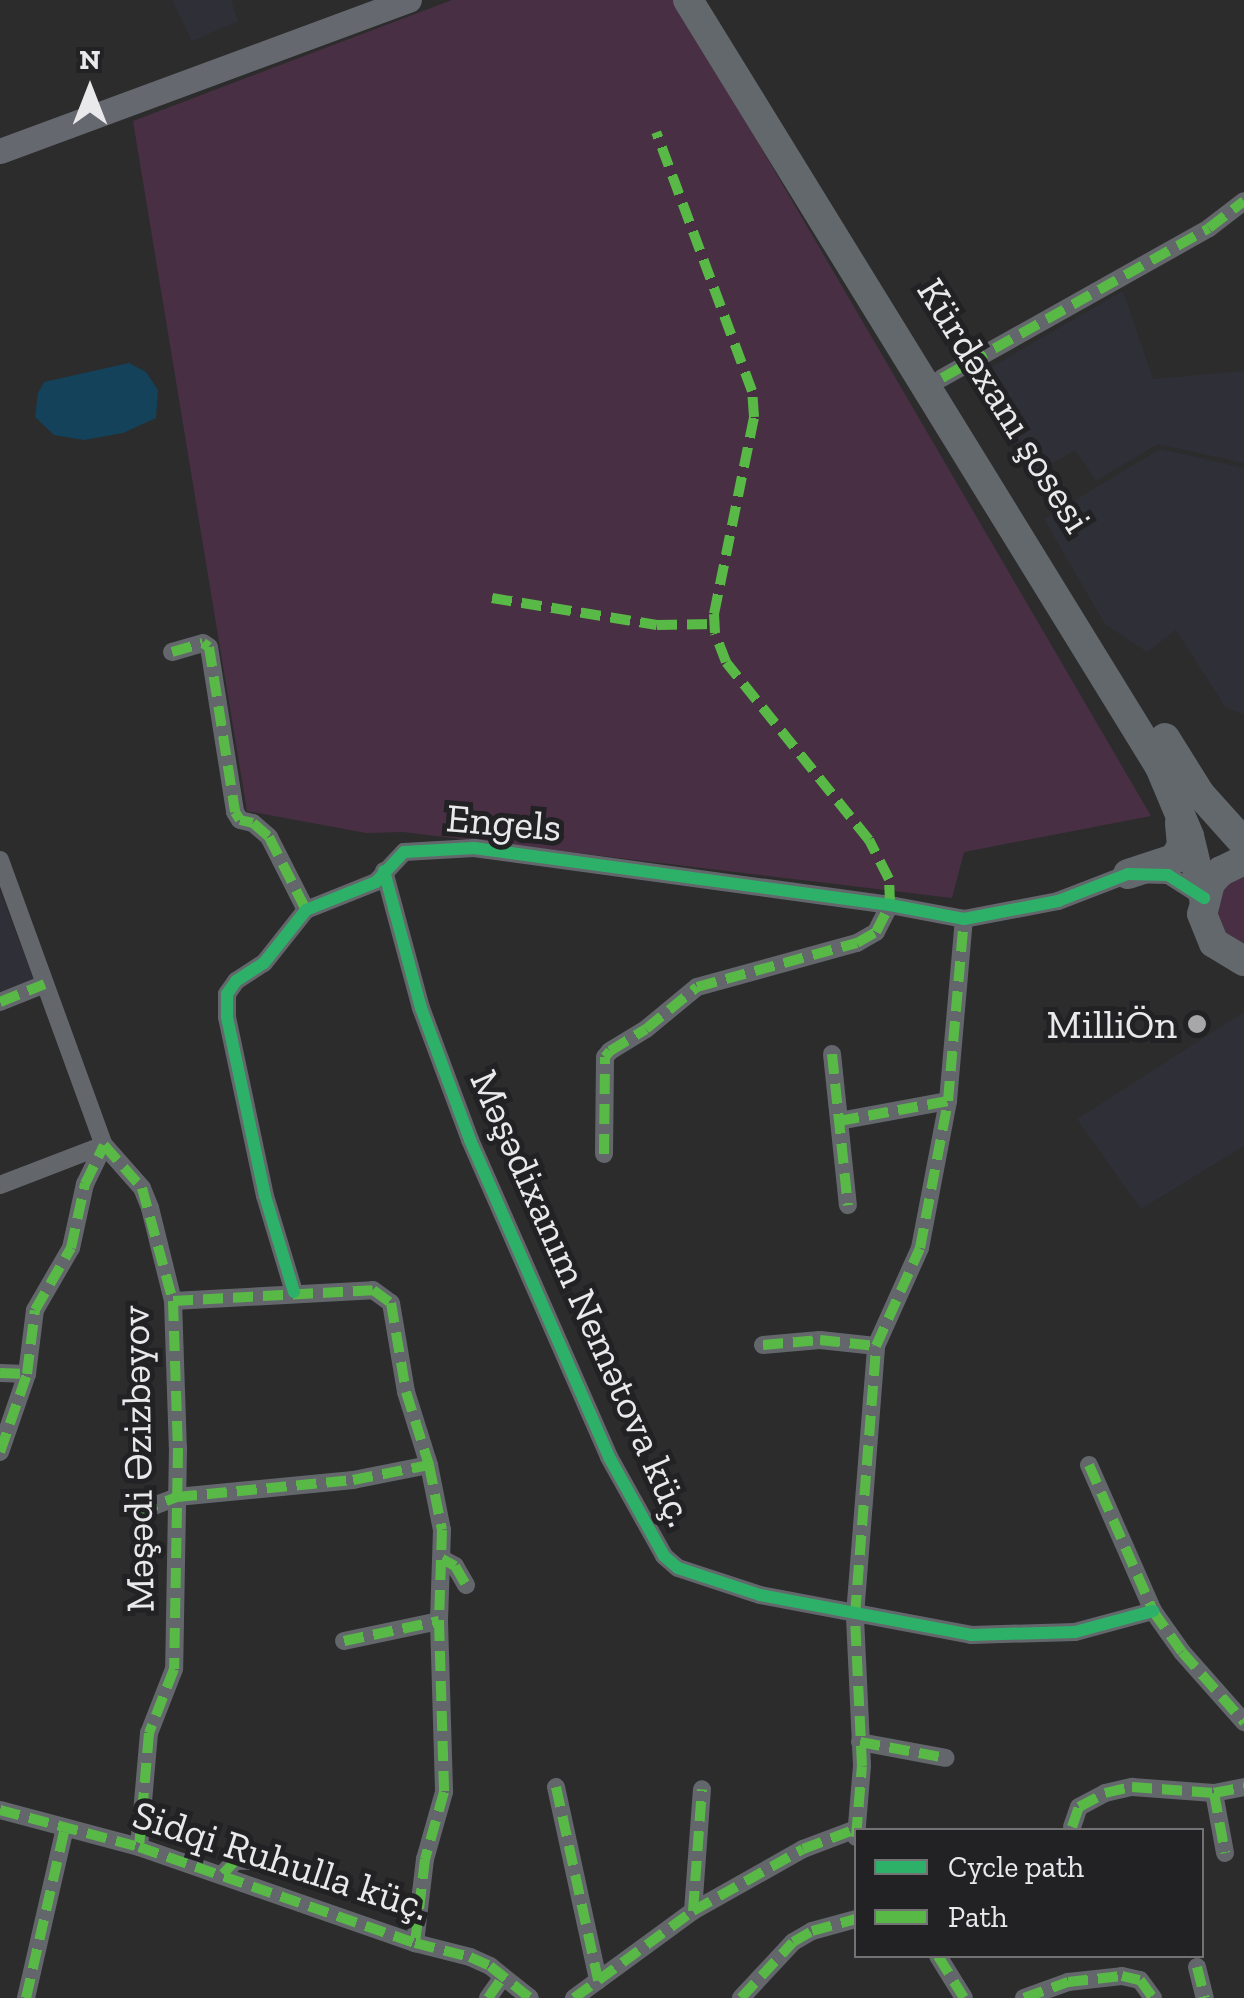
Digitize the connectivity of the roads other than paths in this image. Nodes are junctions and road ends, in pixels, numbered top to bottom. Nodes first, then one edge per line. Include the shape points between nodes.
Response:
1 (409, 0) edge
2 (688, 0) edge
3 (710, 0) edge
4 (0, 151) edge
5 (1244, 200) edge
6 (942, 378) junction
7 (172, 652) dead end
8 (1180, 810) junction
9 (1244, 843) edge
10 (0, 860) edge
11 (1244, 860) edge
12 (384, 870) junction
13 (1128, 874) junction
14 (1204, 898) junction
15 (890, 904) junction
16 (306, 910) junction
17 (964, 919) junction
18 (1238, 962) edge
19 (46, 984) junction
20 (0, 1002) edge
21 (832, 1054) dead end
22 (948, 1102) junction
23 (839, 1121) junction
24 (104, 1145) junction
25 (604, 1154) dead end
26 (0, 1186) edge
27 (848, 1205) dead end
28 (294, 1292) junction
29 (173, 1301) junction
30 (763, 1345) dead end
31 (876, 1346) junction
32 (0, 1372) edge
33 (27, 1374) junction
34 (0, 1452) edge
35 (429, 1465) junction
36 (1088, 1465) dead end
37 (178, 1498) junction
38 (138, 1512) dead end
39 (442, 1559) junction
40 (466, 1585) dead end
41 (1154, 1611) junction
42 (854, 1614) junction
43 (439, 1621) junction
44 (344, 1641) dead end
45 (1244, 1722) edge
46 (860, 1742) junction
47 (946, 1758) dead end
48 (1244, 1786) edge
49 (556, 1787) dead end
50 (702, 1789) dead end
51 (1214, 1793) junction
52 (0, 1810) edge
53 (65, 1828) junction
54 (857, 1828) edge
55 (1072, 1828) dead end
56 (854, 1834) edge
57 (139, 1848) junction
58 (1225, 1853) dead end
59 (280, 1860) dead end
60 (223, 1874) junction
61 (693, 1911) junction
62 (854, 1920) edge
63 (415, 1943) junction
64 (939, 1958) edge
65 (1197, 1966) dead end
66 (502, 1978) junction
67 (598, 1980) junction
68 (26, 1998) edge
69 (488, 1998) edge
70 (530, 1998) edge
71 (574, 1998) edge
72 (741, 1998) edge
73 (964, 1998) edge
74 (1024, 1998) edge
75 (1153, 1998) edge
76 (1205, 1998) edge

1 - 4 street
2 - 8 main road via 1160,766
3 - 6 main road, Kürdəxanı şosesi
5 - 6 street via 1210,228
6 - 9 main road, Kürdəxanı şosesi via 1200,794
7 - 16 street via 209,646 235,812 268,837
8 - 13 main road via 1179,854
8 - 14 main road
10 - 19 street, Məşədi Əzizbəyov
11 - 14 main road via 1221,870
12 - 15 street, Engels via 420,848 474,848
12 - 16 street, Engels via 376,882
12 - 42 street, Məşədixanım Nemətova küç. via 422,1008 470,1140 609,1457 664,1556 678,1568 744,1590
13 - 14 street via 1168,875
13 - 17 street, Engels via 1058,901
14 - 18 main road via 1206,930
15 - 17 street, Engels
15 - 25 street via 876,932 856,943 697,987 610,1051
16 - 28 street, Engels via 264,963 236,981 225,1003 265,1196
17 - 22 street
19 - 20 street
19 - 24 street, Məşədi Əzizbəyov
21 - 23 street
22 - 23 street
22 - 31 street via 914,1270
23 - 27 street
24 - 26 street
24 - 29 street, Məşədi Əzizbəyov via 142,1188
24 - 33 street via 85,1184 71,1248 35,1310
28 - 29 street
28 - 35 street via 385,1294 392,1302 414,1426
29 - 37 street, Məşədi Əzizbəyov
30 - 31 street via 820,1340
31 - 42 street
32 - 33 street
33 - 34 street
35 - 37 street
35 - 39 street
36 - 41 street
37 - 38 street
37 - 57 street, Məşədi Əzizbəyov via 174,1669 150,1733
39 - 40 street
39 - 43 street
41 - 42 street, Məşədixanım Nemətova küç. via 1035,1637 971,1635
41 - 45 street
42 - 46 street
43 - 44 street
43 - 63 street via 444,1792 424,1859
46 - 47 street
46 - 54 street
48 - 51 street
49 - 67 street
50 - 61 street
51 - 55 street via 1132,1787 1106,1792 1080,1807
51 - 58 street
52 - 53 street, Sidqi Ruhulla küç.
53 - 57 street, Sidqi Ruhulla küç.
53 - 68 street
56 - 61 street via 803,1849
57 - 60 street, Sidqi Ruhulla küç.
59 - 60 street via 235,1861
60 - 63 street, Sidqi Ruhulla küç.
61 - 67 street
62 - 72 street via 794,1942
63 - 66 street, Sidqi Ruhulla küç. via 470,1956
64 - 73 street
65 - 76 street
66 - 69 street
66 - 70 street, Sidqi Ruhulla küç.
67 - 71 street
74 - 75 street via 1068,1982 1122,1976 1140,1980

